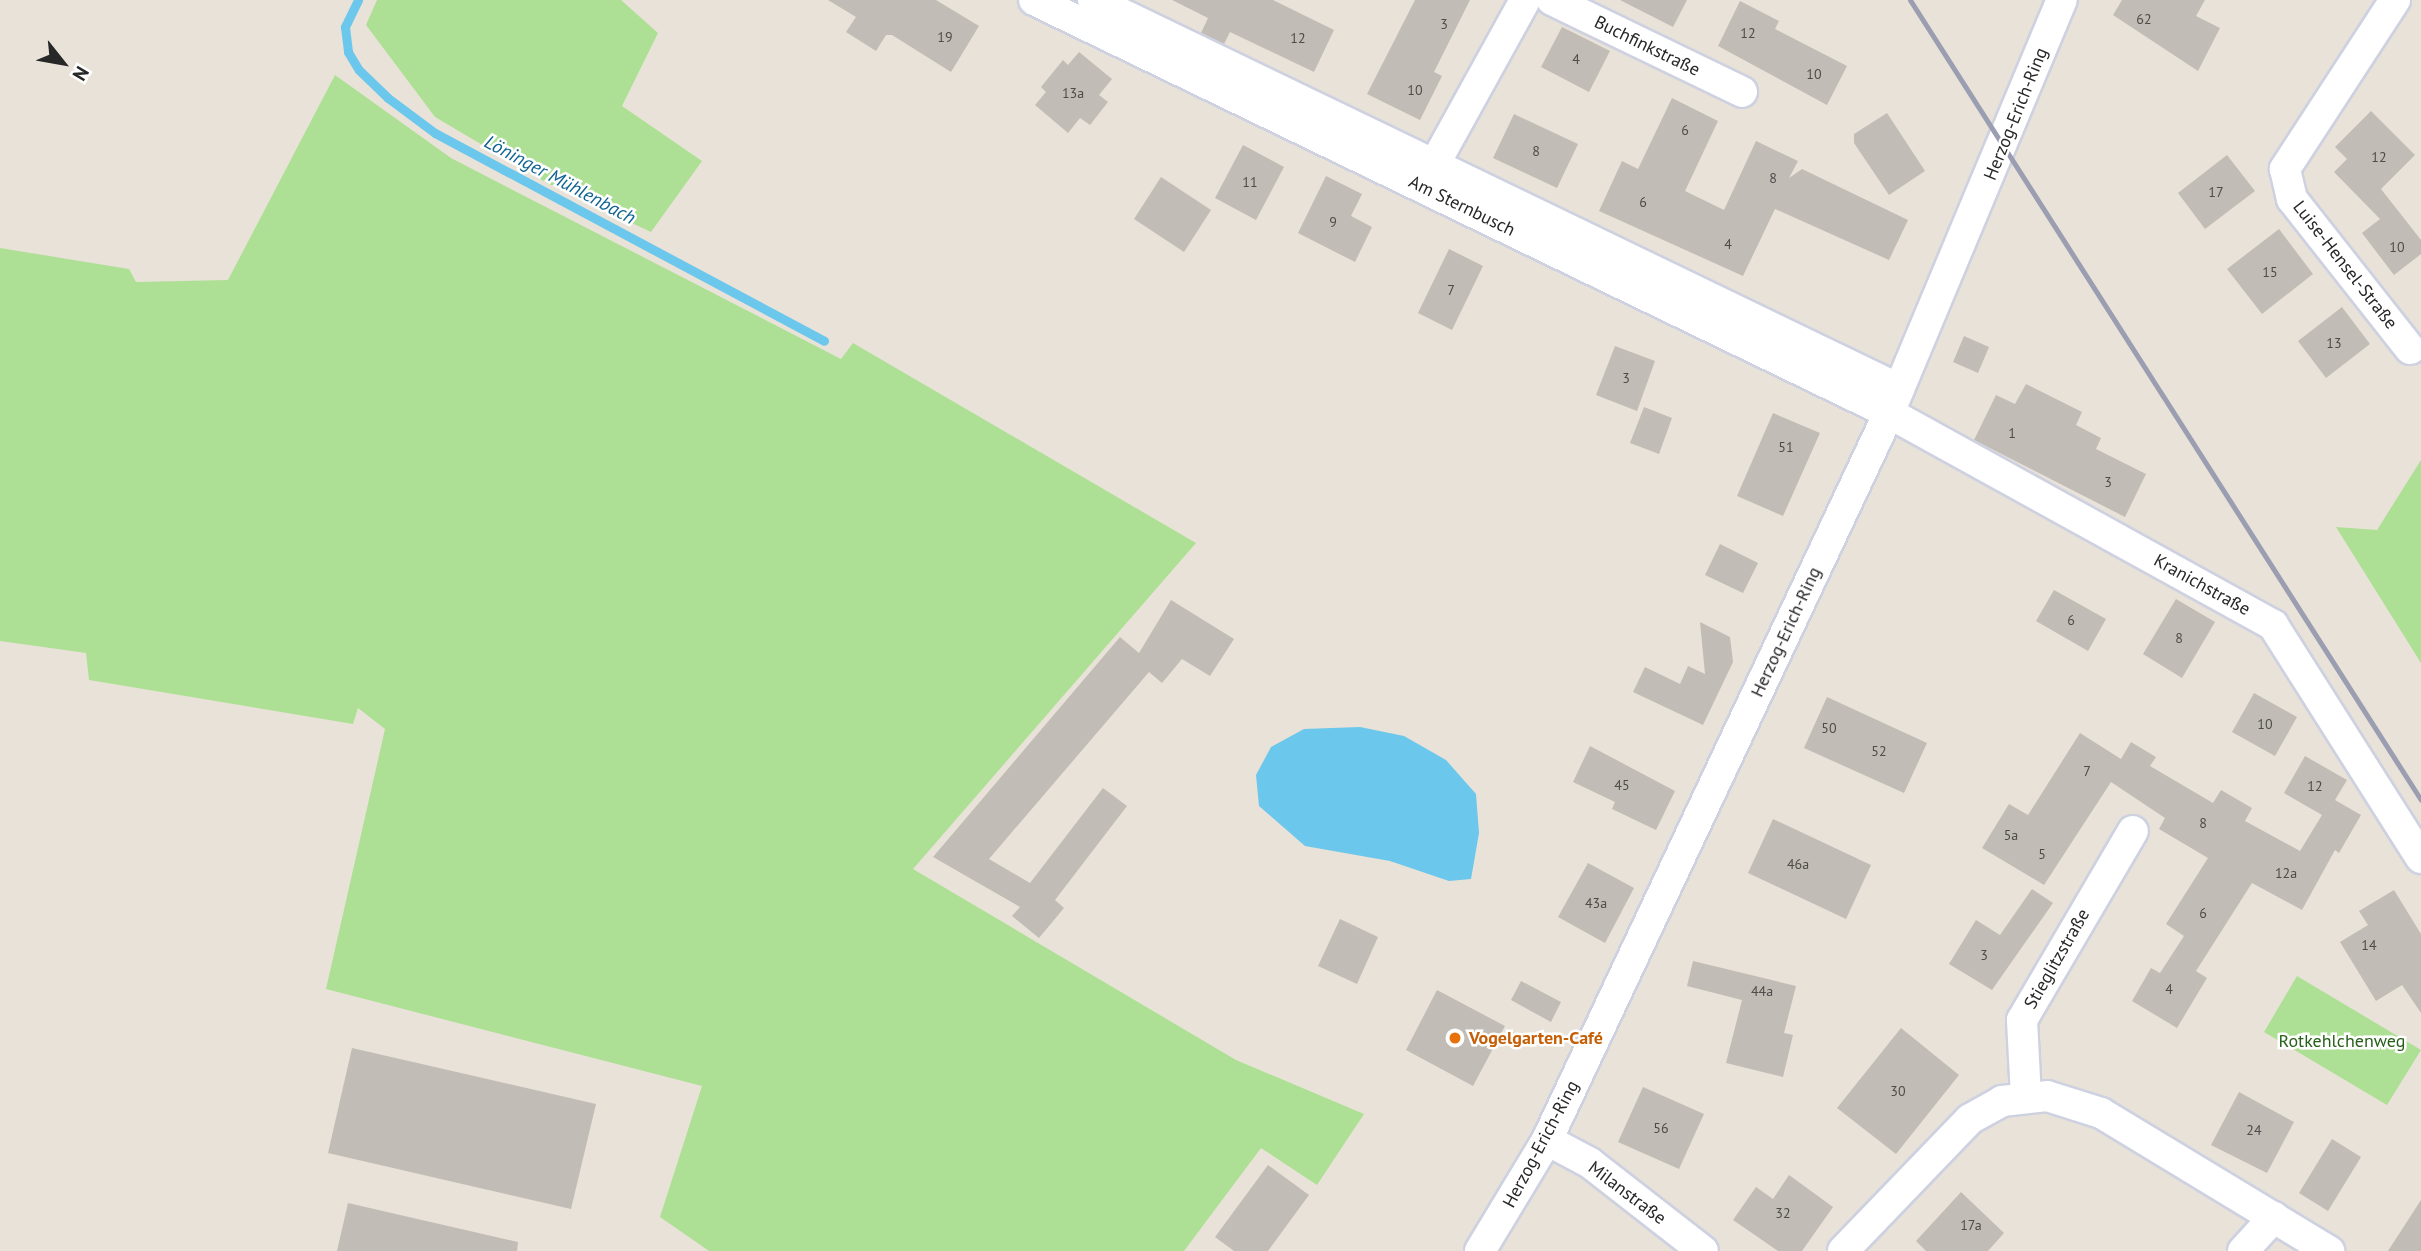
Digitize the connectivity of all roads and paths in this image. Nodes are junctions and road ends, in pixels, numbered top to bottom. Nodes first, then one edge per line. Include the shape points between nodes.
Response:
1 (1034, 0) edge
2 (1093, 0) edge
3 (1525, 0) edge
4 (1552, 0) edge
5 (2062, 0) edge
6 (2395, 0) edge
7 (1742, 92) dead end
8 (1434, 165) junction
9 (2410, 349) dead end
10 (1894, 401) junction
11 (2133, 831) dead end
12 (2421, 858) edge
13 (2026, 1097) junction
14 (1547, 1140) junction
15 (2274, 1217) junction
16 (1480, 1251) edge
17 (1703, 1251) edge
18 (1843, 1251) edge
19 (2243, 1251) edge
20 (2329, 1251) edge

1 - 10 street, Am Sternbusch
2 - 8 street, Am Sternbusch
3 - 8 street
4 - 7 street, Buchfinkstraße
5 - 10 street, Herzog-Erich-Ring
6 - 9 street, Luise-Hensel-Straße via 2285,169 2292,199
8 - 10 street, Am Sternbusch
10 - 12 street, Kranichstraße via 2273,625
10 - 14 street, Herzog-Erich-Ring
11 - 13 street, Stieglitzstraße via 2022,1020
13 - 15 street via 2071,1100 2101,1113
13 - 18 street via 2002,1101 1970,1119
14 - 16 street, Herzog-Erich-Ring
14 - 17 street, Milanstraße via 1590,1163
15 - 19 street
15 - 20 street

